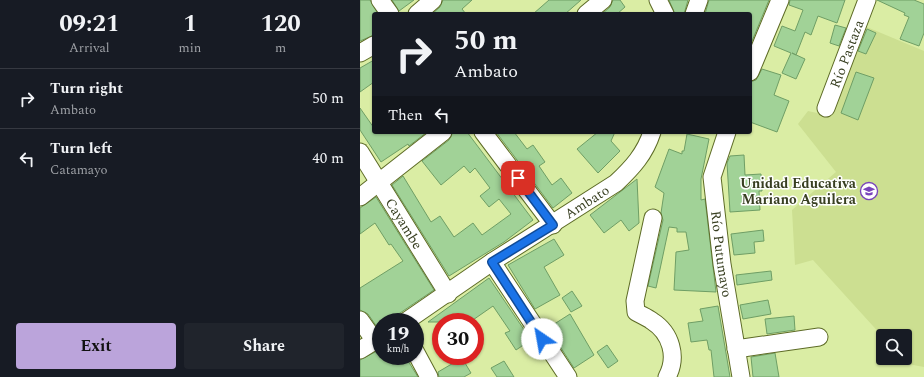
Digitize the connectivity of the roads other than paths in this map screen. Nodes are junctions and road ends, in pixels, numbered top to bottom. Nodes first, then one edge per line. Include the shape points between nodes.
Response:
1 (380, 0) edge
2 (602, 0) edge
3 (658, 0) edge
4 (700, 0) edge
5 (780, 0) edge
6 (867, 0) edge
7 (389, 12) edge
8 (588, 12) edge
9 (664, 12) edge
10 (695, 12) edge
11 (372, 46) edge
12 (360, 54) edge
13 (752, 67) edge
14 (826, 108) dead end
15 (440, 134) edge
16 (485, 134) edge
17 (651, 134) edge
18 (726, 134) edge
19 (360, 152) edge
20 (378, 182) junction
21 (360, 197) edge
22 (653, 218) dead end
23 (553, 225) junction
24 (492, 262) junction
25 (448, 294) junction
26 (419, 313) edge
27 (360, 320) edge
28 (372, 333) edge
29 (819, 337) dead end
30 (372, 343) edge
31 (736, 349) junction
32 (360, 350) edge
33 (423, 365) edge
34 (429, 377) edge
35 (568, 377) edge
36 (667, 377) edge
37 (741, 377) edge

1 - 7 street
2 - 8 street
3 - 9 street
4 - 10 street
5 - 13 street
6 - 14 street, Río Pastaza
11 - 12 street
15 - 20 street
16 - 23 street
17 - 23 street, Ambato via 642,156 616,183
18 - 31 street, Río Putumayo via 712,177 722,264
19 - 20 street, Cayambe
20 - 21 street
20 - 25 street, Cayambe
22 - 36 street via 635,301 636,312 662,329 671,343 671,370
23 - 24 street, Ambato
24 - 25 street, Ambato
24 - 35 street
25 - 26 street, Ambato
27 - 28 street
29 - 31 street
30 - 32 street
31 - 37 street, Río Putumayo
33 - 34 street

